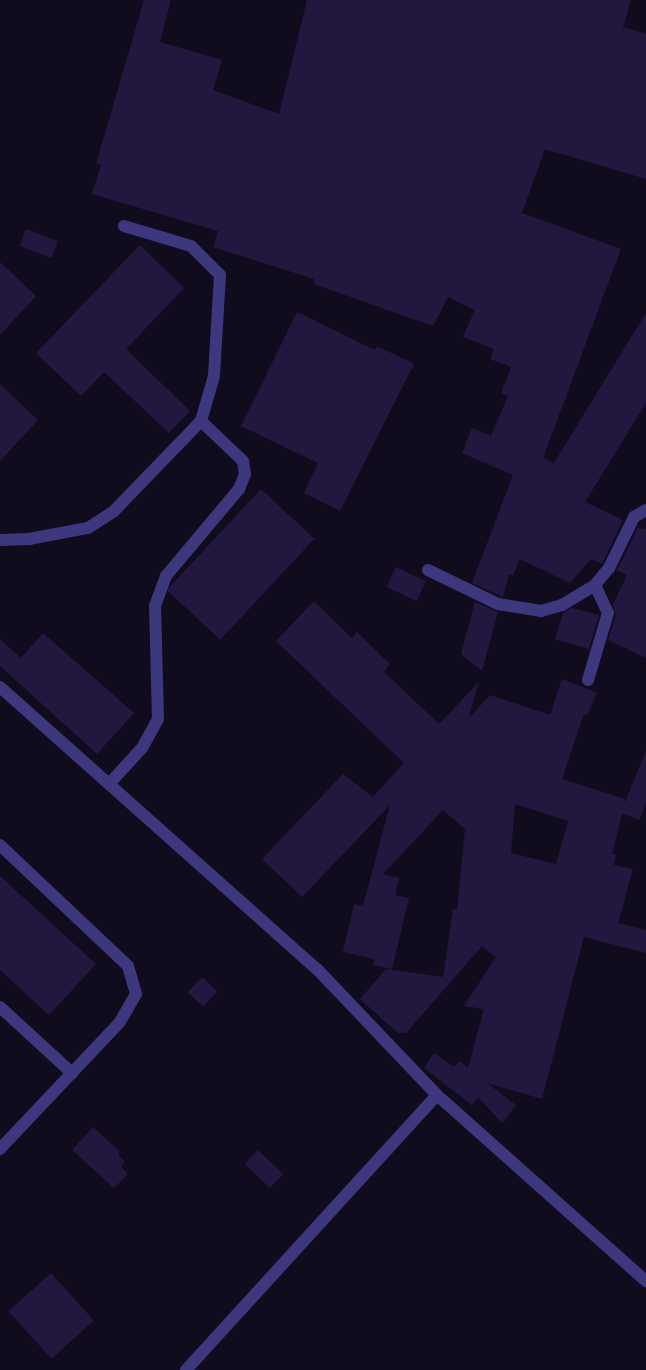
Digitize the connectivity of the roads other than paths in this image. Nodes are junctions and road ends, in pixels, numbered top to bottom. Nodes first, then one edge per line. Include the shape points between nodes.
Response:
1 (124, 226) dead end
2 (202, 421) junction
3 (646, 510) edge
4 (0, 540) edge
5 (428, 570) dead end
6 (595, 585) junction
7 (588, 680) dead end
8 (0, 687) edge
9 (109, 784) junction
10 (0, 845) edge
11 (0, 1007) edge
12 (72, 1073) junction
13 (437, 1095) junction
14 (0, 1149) edge
15 (646, 1281) edge
16 (186, 1370) edge

1 - 2 street via 191,246 220,275 214,376
2 - 4 street via 114,511 88,528 29,539
2 - 9 street via 243,462 245,474 240,489 166,576 155,606 158,719 142,748
3 - 6 street via 634,517 609,568
5 - 6 street via 498,604 541,611 562,606
6 - 7 street via 608,613
8 - 9 street
9 - 13 street via 317,969
10 - 12 street via 128,966 136,994 120,1022
11 - 12 street
12 - 14 street
13 - 15 street
13 - 16 street

